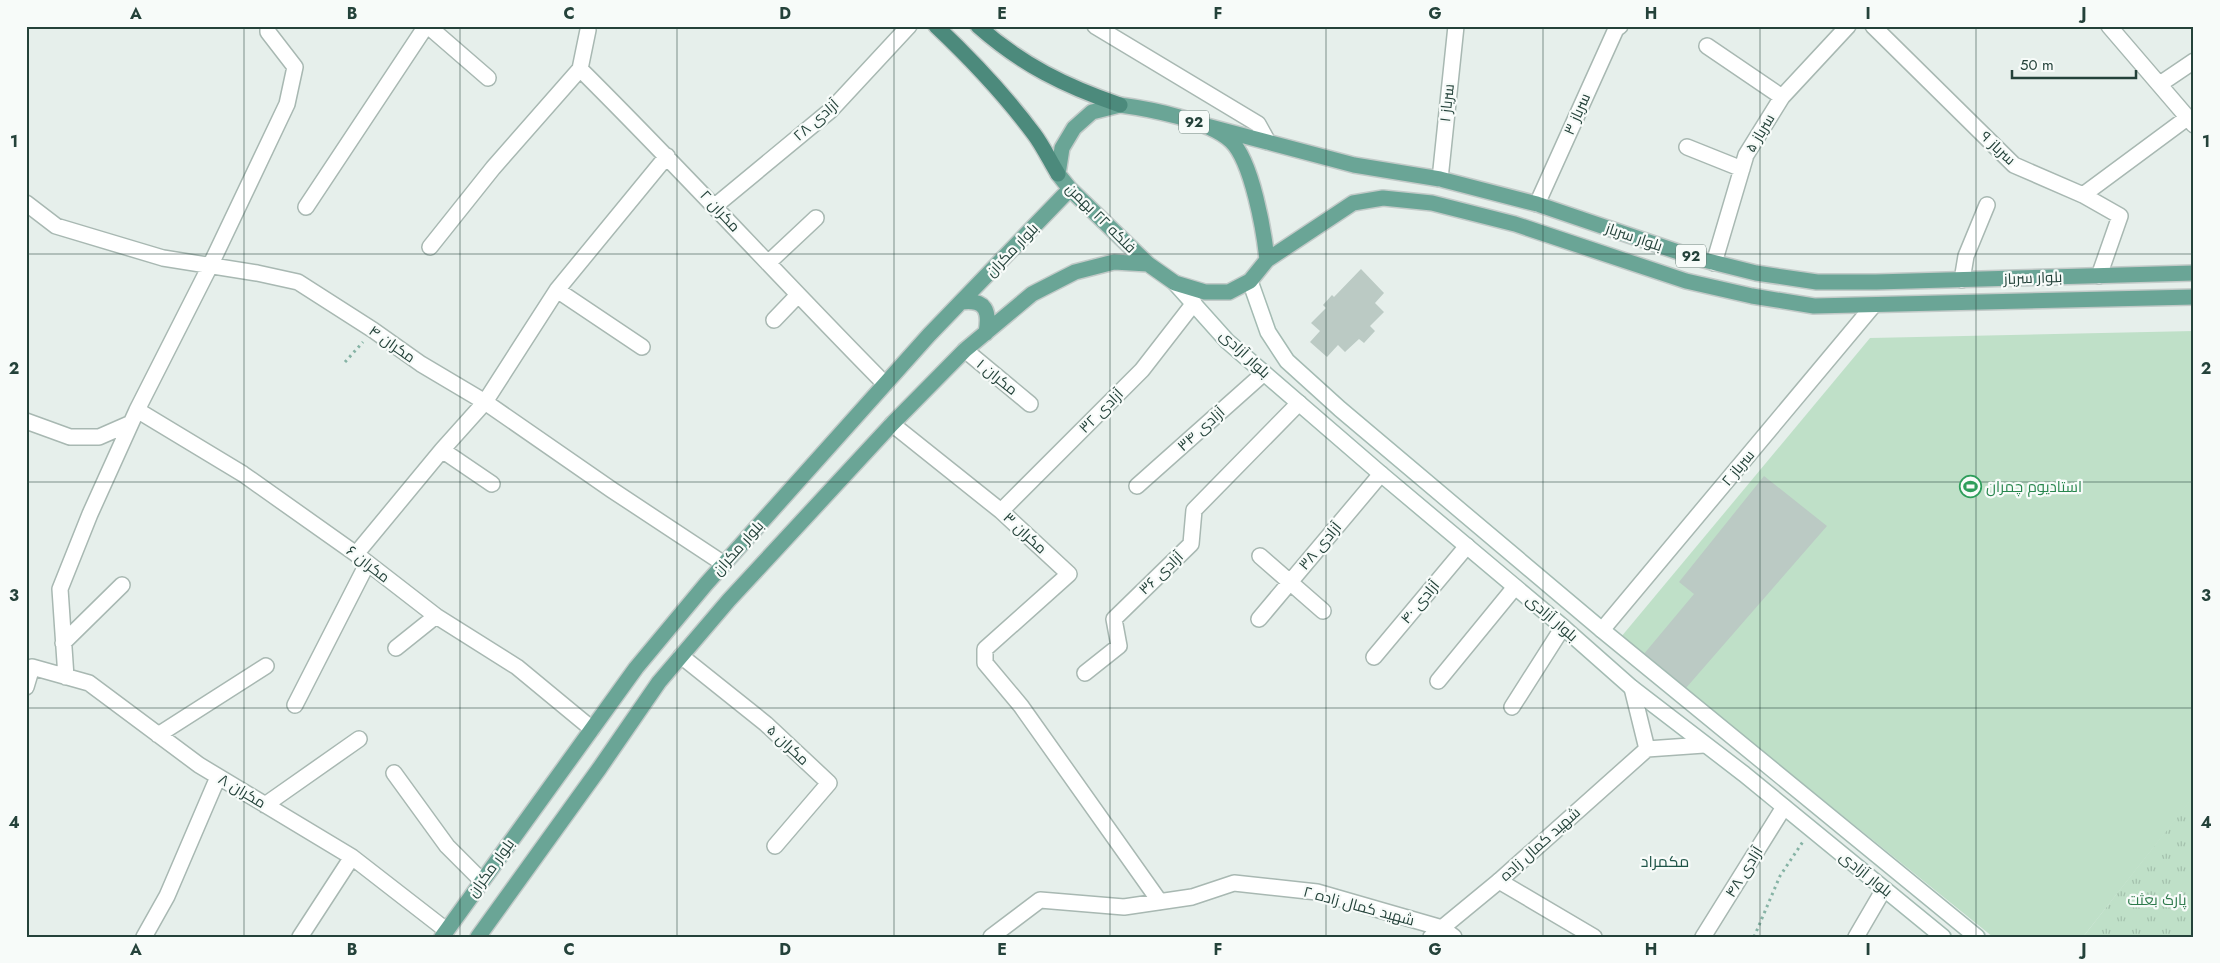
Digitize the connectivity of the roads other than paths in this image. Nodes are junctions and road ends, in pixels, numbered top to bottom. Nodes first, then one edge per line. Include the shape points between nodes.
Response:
1 (268, 26) edge
2 (427, 26) edge
3 (909, 26) edge
4 (936, 26) edge
5 (978, 26) edge
6 (1094, 26) edge
7 (1456, 26) edge
8 (1620, 26) edge
9 (1848, 26) edge
10 (1873, 26) edge
11 (2109, 26) edge
12 (588, 30) dead end
13 (1707, 46) dead end
14 (2194, 60) edge
15 (580, 69) junction
16 (488, 78) dead end
17 (2160, 84) junction
18 (1782, 97) junction
19 (1120, 105) junction
20 (2191, 122) edge
21 (1203, 125) junction
22 (1268, 142) junction
23 (1687, 147) dead end
24 (667, 156) junction
25 (1742, 169) junction
26 (1058, 174) junction
27 (1440, 179) junction
28 (1070, 189) junction
29 (2083, 195) junction
30 (26, 202) edge
31 (1537, 204) junction
32 (1987, 205) dead end
33 (715, 206) junction
34 (306, 207) dead end
35 (816, 218) dead end
36 (430, 247) dead end
37 (1267, 260) junction
38 (768, 263) junction
39 (1714, 263) junction
40 (1148, 264) junction
41 (210, 266) junction
42 (2194, 273) edge
43 (2099, 276) junction
44 (1962, 280) junction
45 (1250, 281) junction
46 (1175, 283) junction
47 (557, 290) junction
48 (798, 296) junction
49 (2194, 297) edge
50 (961, 302) junction
51 (1194, 303) junction
52 (1873, 306) junction
53 (774, 320) dead end
54 (986, 333) junction
55 (642, 347) dead end
56 (965, 350) junction
57 (1264, 373) junction
58 (885, 384) junction
59 (485, 402) junction
60 (1299, 403) junction
61 (1030, 404) dead end
62 (134, 417) junction
63 (26, 421) edge
64 (892, 424) junction
65 (442, 450) junction
66 (1381, 474) junction
67 (492, 484) dead end
68 (1137, 486) dead end
69 (1001, 511) junction
70 (1467, 546) junction
71 (1260, 556) dead end
72 (362, 559) junction
73 (724, 564) junction
74 (1291, 581) junction
75 (122, 585) dead end
76 (1515, 587) junction
77 (1323, 611) dead end
78 (436, 616) junction
79 (1259, 618) dead end
80 (1563, 627) junction
81 (1602, 630) junction
82 (64, 643) junction
83 (396, 648) dead end
84 (682, 656) junction
85 (1374, 657) dead end
86 (266, 666) dead end
87 (1085, 672) dead end
88 (66, 677) junction
89 (1438, 681) dead end
90 (26, 687) edge
91 (1632, 688) junction
92 (295, 705) dead end
93 (1512, 707) dead end
94 (592, 729) junction
95 (158, 735) junction
96 (359, 739) dead end
97 (1704, 744) junction
98 (1647, 748) junction
99 (394, 773) dead end
100 (218, 777) junction
101 (265, 805) junction
102 (1784, 807) junction
103 (775, 846) dead end
104 (352, 857) junction
105 (482, 881) junction
106 (1499, 882) junction
107 (1884, 889) junction
108 (1160, 902) junction
109 (444, 934) edge
110 (1442, 934) edge
111 (144, 937) edge
112 (300, 937) edge
113 (478, 937) edge
114 (991, 937) edge
115 (1594, 937) edge
116 (1703, 937) edge
117 (1856, 937) edge
118 (1943, 937) edge
119 (1977, 937) edge

1 - 41 street via 268,32 295,67 287,104
2 - 16 street
2 - 34 street
3 - 33 street, آزادی ۲۸ via 831,110
4 - 26 highway, 92 via 1012,107 1035,136
5 - 19 highway, 92 via 1003,48 1039,72
6 - 22 street via 1258,124
7 - 27 street, سرباز ۱
8 - 31 street, سرباز ۳
9 - 18 street, سرباز ۵
10 - 29 street, سرباز ۹ via 2014,165
11 - 17 street
12 - 15 street
13 - 18 street
14 - 17 street
15 - 24 street, مکران ۲
15 - 36 street via 493,168
17 - 20 street
18 - 25 street, سرباز ۵ via 1746,155
19 - 21 main road, فلکه ۲۲ بهمن / 92 via 1148,109
19 - 26 main road, فلکه ۲۲ بهمن / 92 via 1092,112 1074,128 1062,148
20 - 29 street
21 - 22 main road, بلوار سرباز / 92
21 - 37 main road, فلکه ۲۲ بهمن / 92 via 1231,141 1244,162 1265,237
22 - 27 main road, بلوار سرباز / 92 via 1354,165
23 - 25 street
24 - 33 street, مکران ۲
24 - 47 street
25 - 39 street, سرباز ۵
26 - 28 main road, فلکه ۲۲ بهمن / 92
27 - 31 main road, بلوار سرباز / 92
28 - 40 main road, فلکه ۲۲ بهمن / 92
28 - 50 main road, بلوار مکران
29 - 43 street, سرباز ۹ via 2120,216
30 - 41 street, مکران ۴ via 56,226 163,258
31 - 39 main road, بلوار سرباز / 92
32 - 44 street via 1966,256
33 - 38 street, مکران ۲
35 - 38 street
37 - 45 main road, فلکه ۲۲ بهمن / 92
37 - 52 main road, بلوار سرباز / 92 via 1353,203 1383,198 1432,203 1515,224 1686,281 1752,296 1814,306
38 - 48 street, مکران ۲
39 - 44 main road, بلوار سرباز / 92 via 1817,282
40 - 46 main road, فلکه ۲۲ بهمن / 92
40 - 54 main road, بلوار مکران via 1114,262 1075,272 1032,294
41 - 59 street, مکران ۴ via 298,282 421,364
41 - 62 street
42 - 43 main road, بلوار سرباز / 92
43 - 44 main road, بلوار سرباز / 92
45 - 46 main road, فلکه ۲۲ بهمن / 92 via 1229,292 1205,292
45 - 81 street, بلوار آزادی via 1268,332 1287,361
46 - 51 street, بلوار آزادی
47 - 55 street
47 - 59 street
48 - 53 street
48 - 58 street, مکران ۲
49 - 52 main road, بلوار سرباز / 92
50 - 54 main road via 974,301 986,309
50 - 58 main road, بلوار مکران
51 - 57 street, بلوار آزادی
51 - 69 street, آزادی ۳۲ via 1142,370
52 - 81 street, سرباز ۲
54 - 56 main road, بلوار مکران
56 - 61 street, مکران ۱
56 - 64 main road, بلوار مکران
57 - 60 street, بلوار آزادی
57 - 68 street, آزادی ۳۴
58 - 73 main road, بلوار مکران
59 - 65 street
59 - 73 street, مکران ۴
60 - 66 street, بلوار آزادی
60 - 87 street, آزادی ۳۶ via 1194,510 1191,544 1114,619 1119,646
62 - 63 street via 98,437 70,437
62 - 72 street, مکران ۶ via 243,474
62 - 82 street via 60,589
64 - 69 street, مکران ۳
64 - 84 main road, بلوار مکران via 729,600
65 - 67 street
65 - 72 street
66 - 70 street, بلوار آزادی
66 - 74 street, آزادی ۳۸
69 - 108 street, مکران ۳ via 1069,574 986,649 985,663 1021,706
70 - 76 street, بلوار آزادی
70 - 85 street, آزادی ۴۰
71 - 74 street
72 - 78 street, مکران ۶
72 - 92 street
73 - 94 main road, بلوار مکران via 636,668
74 - 77 street
74 - 79 street, آزادی ۳۸
75 - 82 street
76 - 80 street, بلوار آزادی
76 - 89 street
78 - 83 street
78 - 94 street, مکران ۶ via 517,667
80 - 91 street, بلوار آزادی
80 - 93 street
81 - 119 street, بلوار آزادی
82 - 88 street
84 - 103 street, مکران ۵ via 766,724 829,783
84 - 113 main road, بلوار مکران via 659,682
86 - 95 street
88 - 90 street, مکران ۸ via 32,667
88 - 95 street, مکران ۸ via 89,683
91 - 97 street, بلوار آزادی
91 - 98 street
94 - 105 main road, بلوار مکران
95 - 100 street, مکران ۸
96 - 101 street
97 - 98 street
97 - 102 street, بلوار آزادی
98 - 106 street, شهید کمال زاده
99 - 105 street via 447,846
100 - 101 street, مکران ۸
100 - 111 street via 167,896
101 - 104 street, مکران ۸
102 - 107 street, بلوار آزادی
102 - 116 street, آزادی ۴۸
104 - 109 street, مکران ۸
104 - 112 street
105 - 109 main road, بلوار مکران
106 - 110 street, شهید کمال زاده
106 - 115 street
107 - 117 street
107 - 118 street, بلوار آزادی
108 - 110 street, شهید کمال زاده ۲ via 1192,898 1234,883 1317,892
108 - 114 street, شهید کمال زاده ۲ via 1124,908 1040,900

